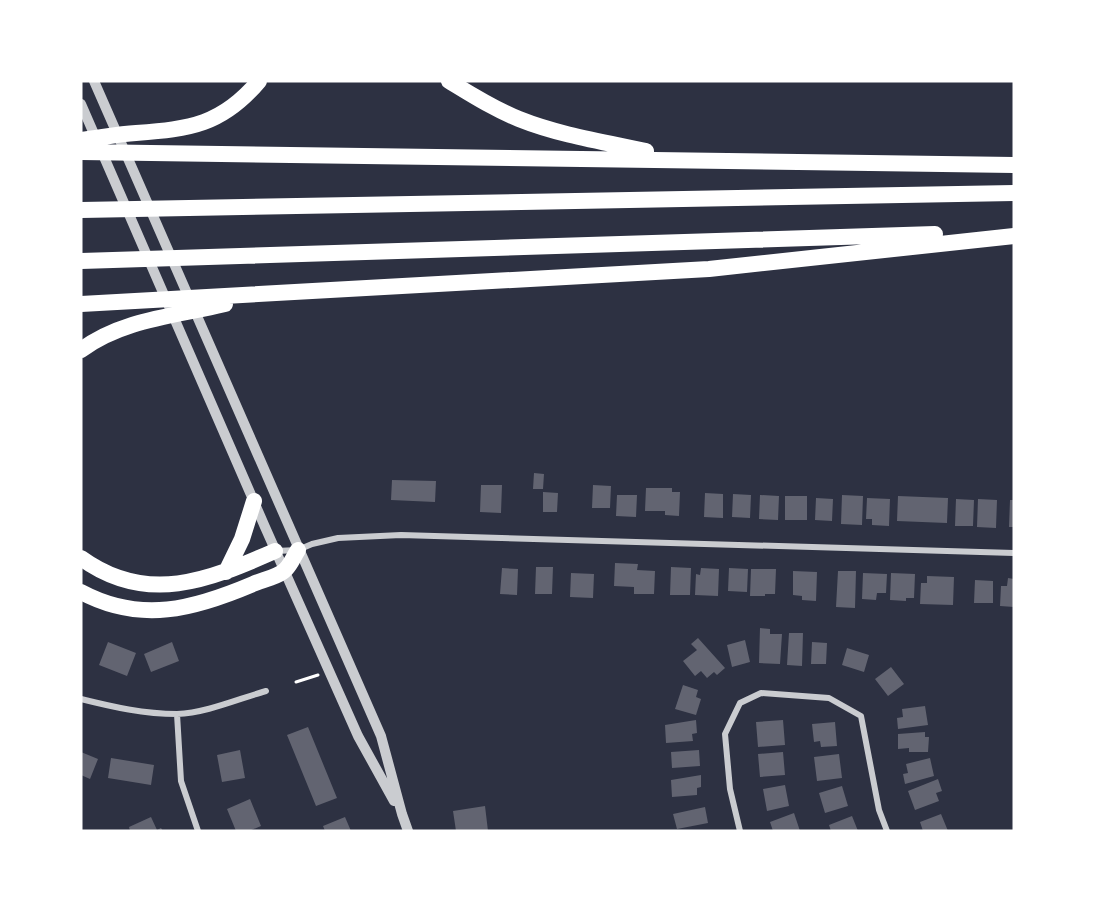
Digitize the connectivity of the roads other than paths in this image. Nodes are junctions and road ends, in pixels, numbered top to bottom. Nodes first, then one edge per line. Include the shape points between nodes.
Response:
1 (94, 81) edge
2 (259, 81) edge
3 (449, 81) edge
4 (82, 105) edge
5 (81, 140) edge
6 (81, 152) edge
7 (679, 159) junction
8 (1014, 165) edge
9 (1014, 193) edge
10 (81, 210) edge
11 (1014, 234) edge
12 (81, 261) edge
13 (264, 294) junction
14 (81, 304) edge
15 (81, 350) edge
16 (254, 501) junction
17 (298, 550) junction
18 (275, 551) junction
19 (1014, 553) edge
20 (81, 558) edge
21 (285, 571) junction
22 (226, 572) junction
23 (81, 592) edge
24 (266, 691) dead end
25 (81, 699) edge
26 (177, 714) junction
27 (402, 814) junction
28 (198, 831) edge
29 (408, 831) edge
30 (740, 831) edge
31 (886, 831) edge

1 - 17 street
2 - 5 highway via 228,111 203,124
3 - 7 highway via 520,120
4 - 16 street
6 - 7 highway
7 - 8 highway
9 - 10 highway
11 - 12 highway
11 - 13 highway via 709,269
13 - 14 highway
13 - 15 highway via 141,322 110,333
16 - 18 street
16 - 22 highway
17 - 18 street
17 - 19 street via 338,538 401,535
17 - 21 highway
17 - 27 street via 381,736
18 - 21 street
18 - 22 highway
20 - 22 highway via 116,578 151,585 188,583
21 - 23 highway via 207,602 167,610 125,608
21 - 27 street via 358,736
24 - 26 street
25 - 26 street via 123,710
26 - 28 street via 181,781
27 - 29 street
30 - 31 street via 730,789 725,734 740,703 761,693 829,698 861,716

